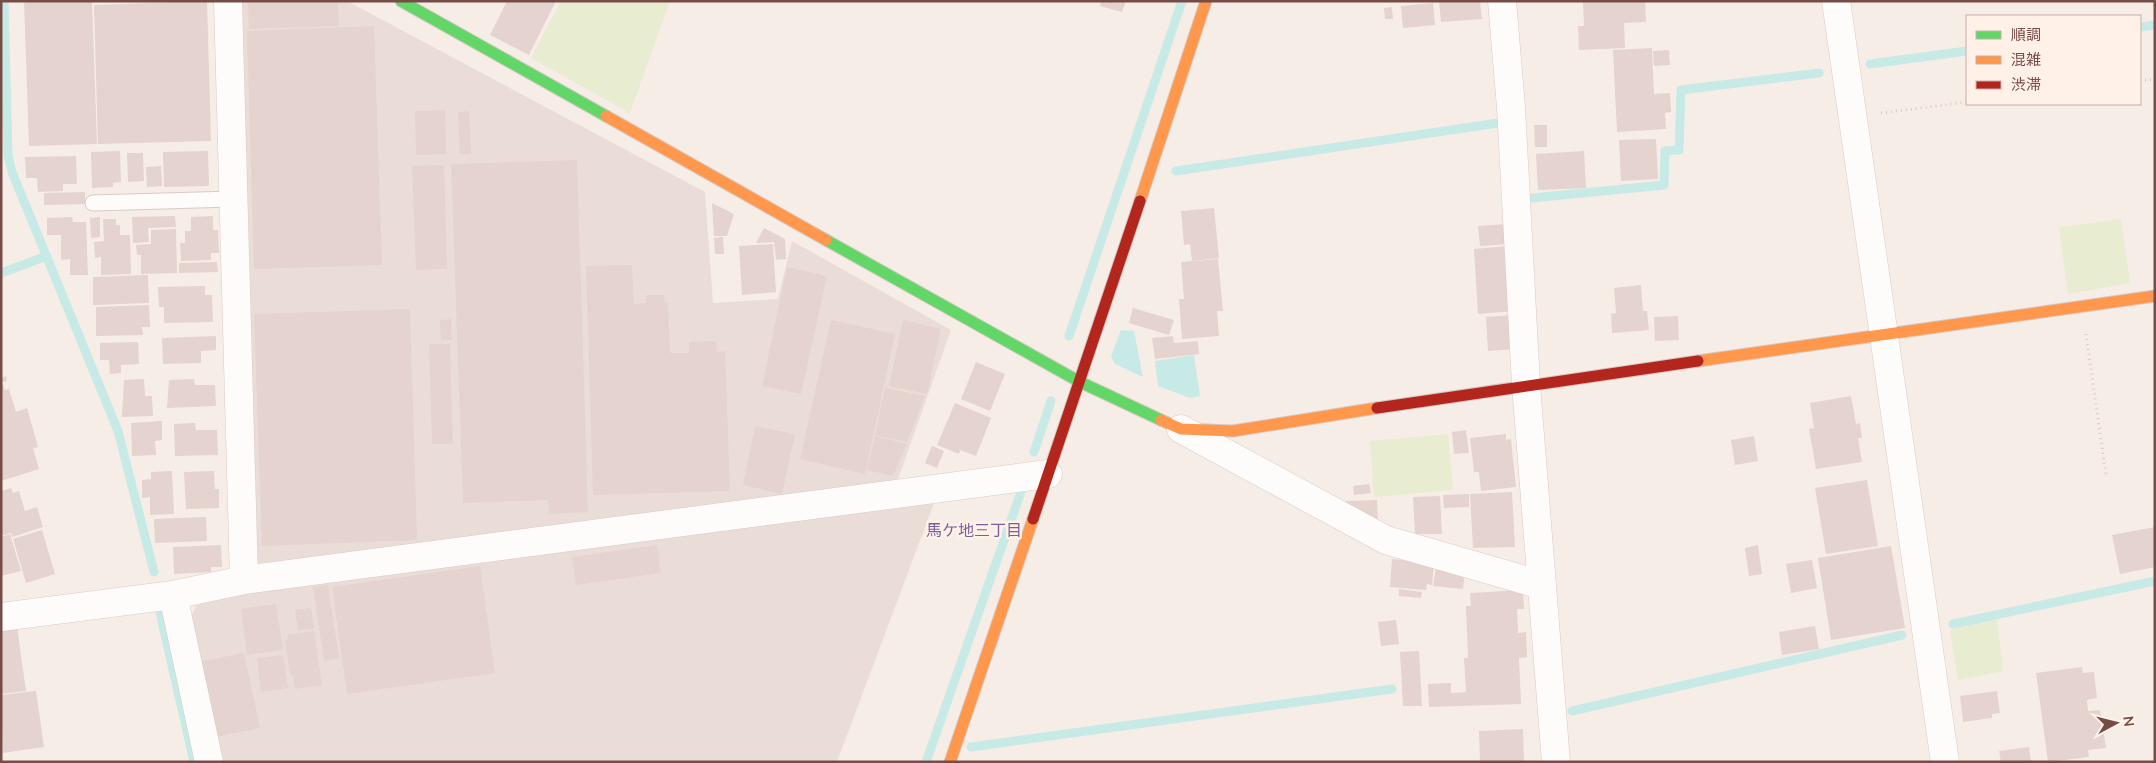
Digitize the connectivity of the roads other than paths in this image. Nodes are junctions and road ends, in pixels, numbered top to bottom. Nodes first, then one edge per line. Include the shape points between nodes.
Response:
1 (228, 1) edge
2 (401, 1) edge
3 (1206, 1) edge
4 (1502, 1) edge
5 (1836, 1) edge
6 (233, 199) junction
7 (93, 203) dead end
8 (2155, 296) edge
9 (1884, 334) junction
10 (1080, 382) junction
11 (1526, 385) junction
12 (1182, 429) junction
13 (1048, 474) junction
14 (244, 580) junction
15 (1542, 585) junction
16 (173, 594) junction
17 (1, 617) edge
18 (209, 762) edge
19 (950, 762) edge
20 (1556, 762) edge
21 (1946, 762) edge

1 - 6 street
2 - 10 street
3 - 10 street
4 - 11 street via 1512,116
5 - 9 street
6 - 7 lane
6 - 14 street
8 - 9 street
9 - 11 street
9 - 21 street
10 - 12 street
10 - 13 street
11 - 12 street via 1233,431
11 - 15 street
12 - 15 street via 1386,540
13 - 14 street
13 - 19 street
14 - 16 street
15 - 20 street
16 - 17 street
16 - 18 street

